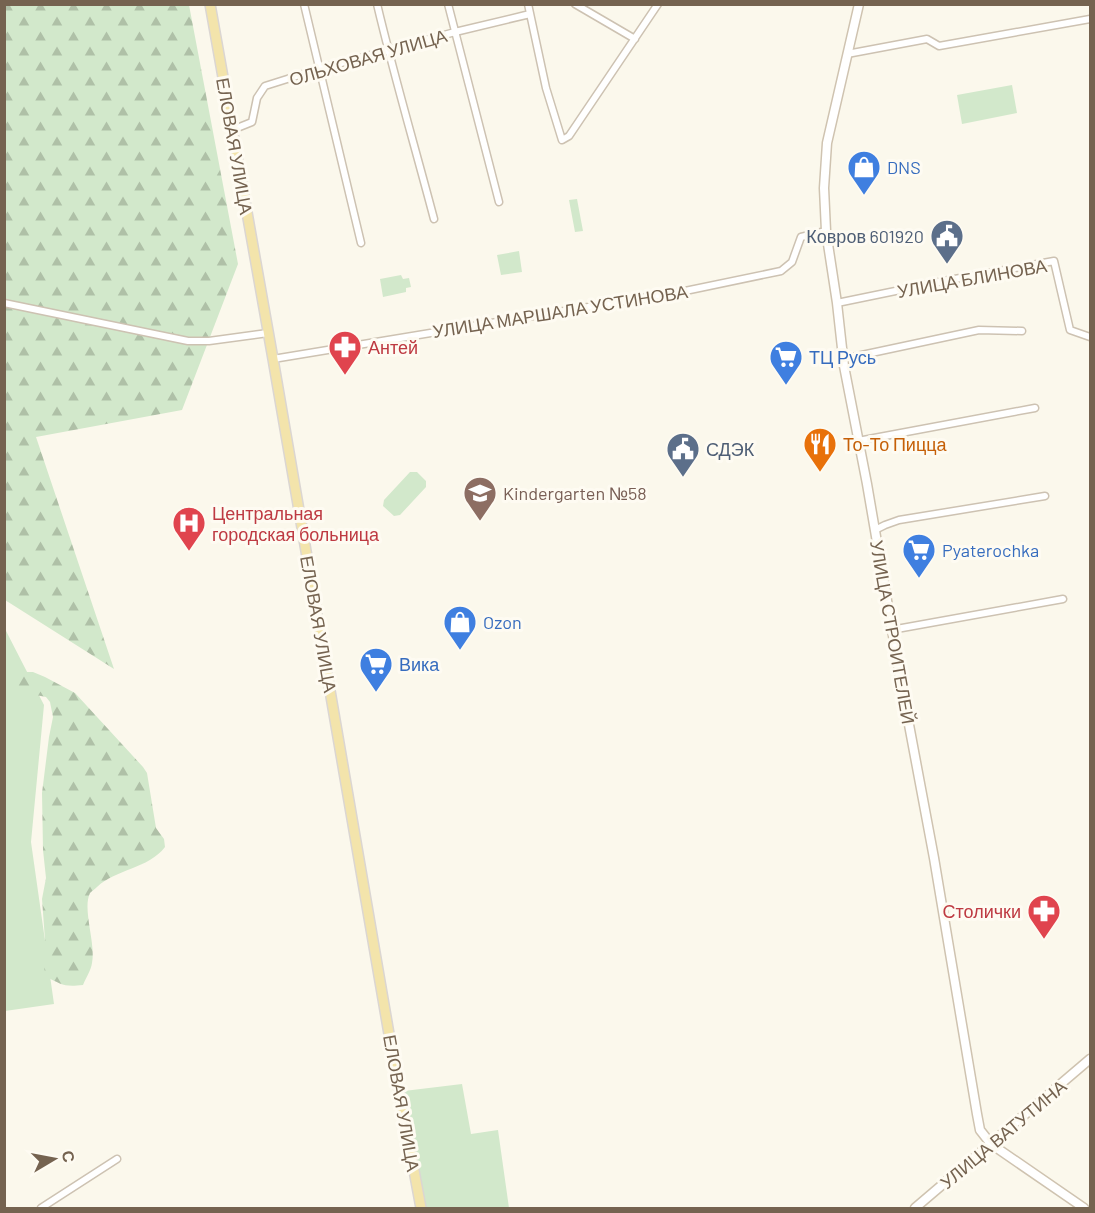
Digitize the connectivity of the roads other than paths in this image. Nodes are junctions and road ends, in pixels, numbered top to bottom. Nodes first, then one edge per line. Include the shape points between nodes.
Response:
1 (210, 4) edge
2 (304, 4) edge
3 (377, 4) edge
4 (448, 4) edge
5 (528, 4) edge
6 (575, 4) edge
7 (658, 4) edge
8 (859, 4) edge
9 (530, 14) junction
10 (1090, 19) edge
11 (455, 32) junction
12 (634, 39) junction
13 (388, 51) junction
14 (847, 54) junction
15 (319, 69) junction
16 (232, 130) junction
17 (499, 202) dead end
18 (434, 219) dead end
19 (826, 231) junction
20 (361, 243) dead end
21 (4, 303) edge
22 (837, 303) junction
23 (1022, 331) dead end
24 (268, 333) junction
25 (1090, 337) edge
26 (273, 359) junction
27 (843, 359) junction
28 (1035, 408) dead end
29 (858, 441) junction
30 (1045, 496) dead end
31 (875, 530) junction
32 (1064, 599) dead end
33 (891, 630) junction
34 (1090, 1059) edge
35 (991, 1144) junction
36 (117, 1159) dead end
37 (41, 1209) edge
38 (421, 1209) edge
39 (915, 1209) edge
40 (1084, 1209) edge

1 - 16 main road, ЕЛОВАЯ УЛИЦА
2 - 15 street
3 - 13 street
4 - 11 street
5 - 9 street
6 - 12 street
7 - 12 street
8 - 14 main road, УЛИЦА СТРОИТЕЛЕЙ
9 - 11 street, ОЛЬХОВАЯ УЛИЦА
9 - 12 street via 562,140 569,136
10 - 14 street via 939,46 927,39
11 - 13 street, ОЛЬХОВАЯ УЛИЦА
11 - 17 street
13 - 15 street, ОЛЬХОВАЯ УЛИЦА
13 - 18 street
14 - 19 main road, УЛИЦА СТРОИТЕЛЕЙ via 827,143
15 - 16 street, ОЛЬХОВАЯ УЛИЦА via 265,86 256,98 252,122
15 - 20 street
16 - 24 main road, ЕЛОВАЯ УЛИЦА
19 - 22 main road, УЛИЦА СТРОИТЕЛЕЙ
19 - 26 street, УЛИЦА МАРШАЛА УСТИНОВА via 801,237 792,262 781,270 686,291
21 - 24 street via 188,341
22 - 25 street, УЛИЦА БЛИНОВА via 1054,261 1070,330
22 - 27 main road, УЛИЦА СТРОИТЕЛЕЙ
23 - 27 street via 979,330
24 - 26 main road, ЕЛОВАЯ УЛИЦА
26 - 38 main road, ЕЛОВАЯ УЛИЦА
27 - 29 main road, УЛИЦА СТРОИТЕЛЕЙ
28 - 29 street
29 - 31 main road, УЛИЦА СТРОИТЕЛЕЙ
30 - 31 street via 899,520
31 - 33 main road, УЛИЦА СТРОИТЕЛЕЙ
32 - 33 street
33 - 35 main road, УЛИЦА СТРОИТЕЛЕЙ via 980,1130
34 - 35 main road, УЛИЦА ВАТУТИНА
35 - 39 main road, УЛИЦА ВАТУТИНА
35 - 40 main road, УЛИЦА СТРОИТЕЛЕЙ
36 - 37 street

